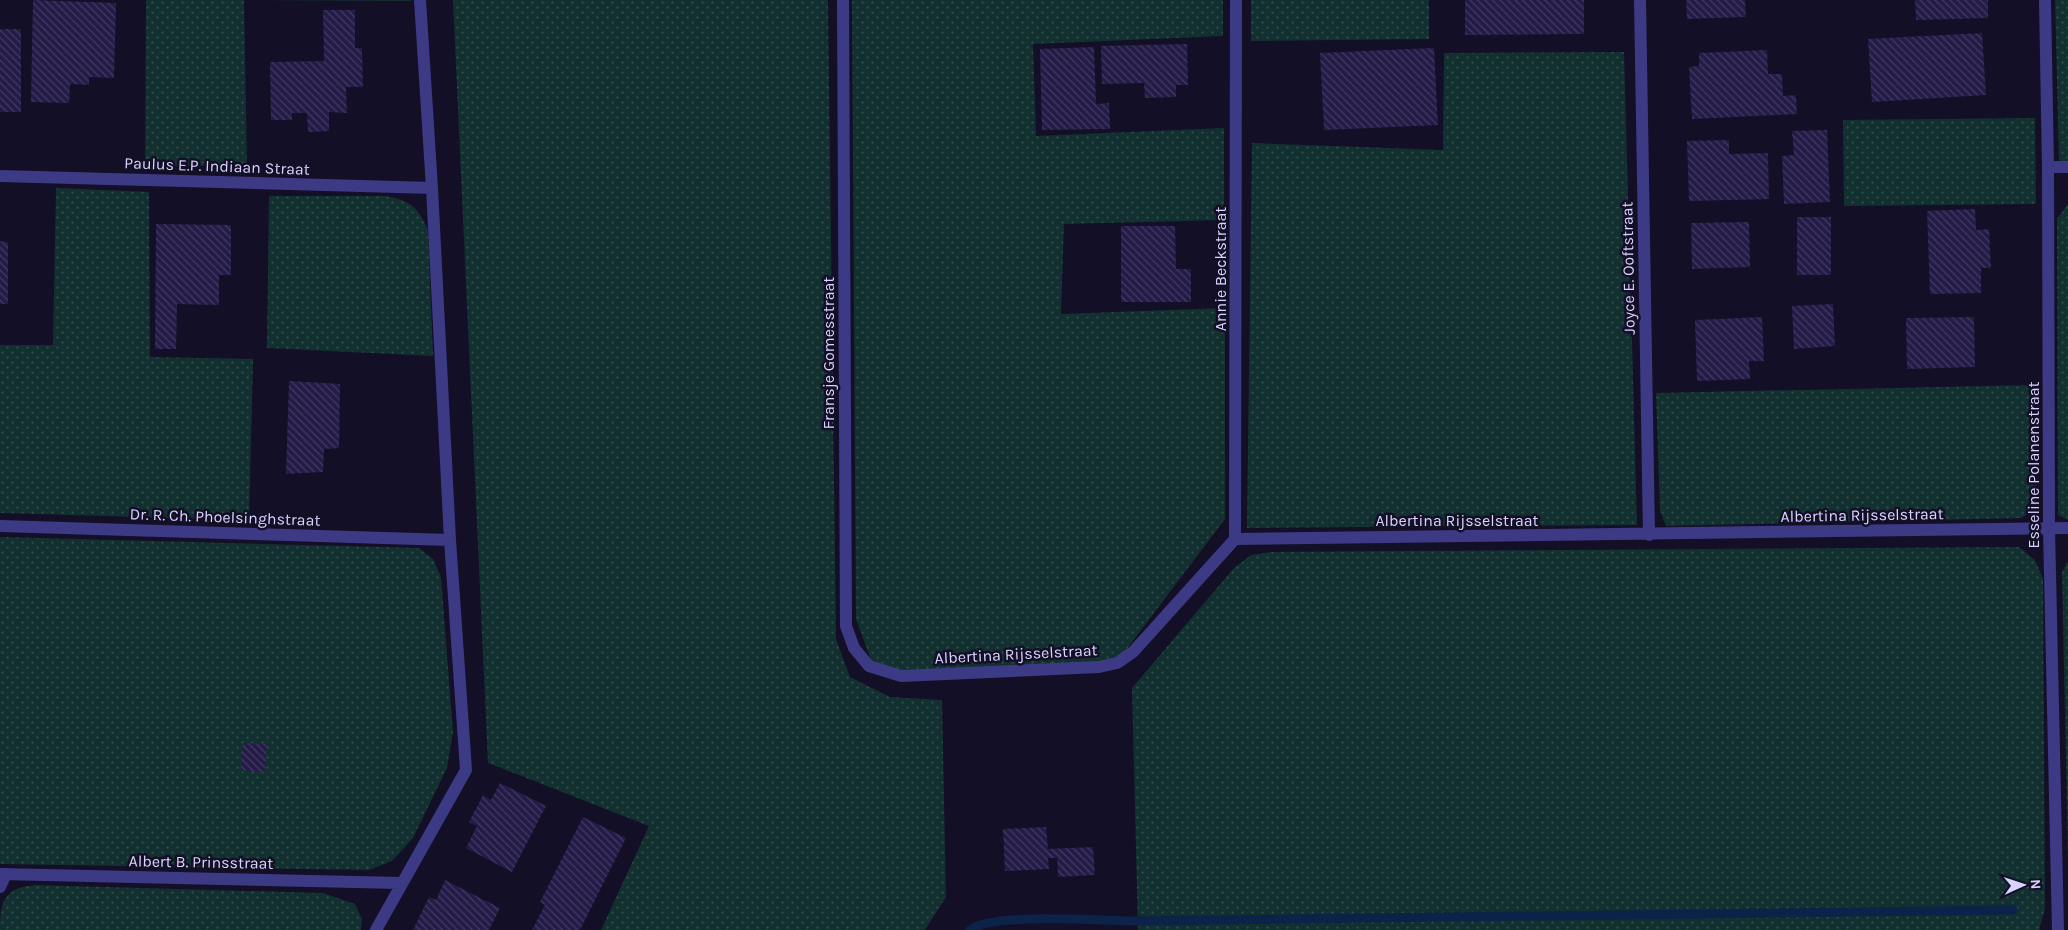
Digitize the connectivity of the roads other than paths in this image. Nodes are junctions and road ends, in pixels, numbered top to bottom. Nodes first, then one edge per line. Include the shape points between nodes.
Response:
1 (420, 0) edge
2 (843, 0) edge
3 (1236, 0) edge
4 (1640, 0) edge
5 (2045, 0) edge
6 (2048, 167) junction
7 (2068, 167) edge
8 (0, 176) edge
9 (432, 188) junction
10 (0, 526) edge
11 (2049, 528) junction
12 (2068, 528) edge
13 (1648, 535) junction
14 (1235, 538) junction
15 (450, 540) junction
16 (901, 676) joint
17 (3, 874) edge
18 (401, 883) junction
19 (0, 887) edge
20 (376, 930) edge
21 (2058, 930) edge

1 - 9 street
2 - 16 street, Fransje Gomesstraat via 846,626 854,648 869,666
3 - 14 street, Annie Beckstraat
4 - 13 street, Joyce E. Ooftstraat
5 - 6 street, Esseline Polanenstraat
6 - 7 street
6 - 11 street, Esseline Polanenstraat
8 - 9 street, Paulus E.P. Indiaan Straat
9 - 15 street
10 - 15 street, Dr. R. Ch. Phoelsinghstraat
11 - 12 street, Albertina Rijsselstraat
11 - 13 street, Albertina Rijsselstraat
11 - 21 street, Esseline Polanenstraat
13 - 14 street, Albertina Rijsselstraat
14 - 16 street, Albertina Rijsselstraat via 1132,652 1117,663 1099,668
15 - 18 street via 466,770
17 - 18 street, Albert B. Prinsstraat
17 - 19 street
18 - 20 street

